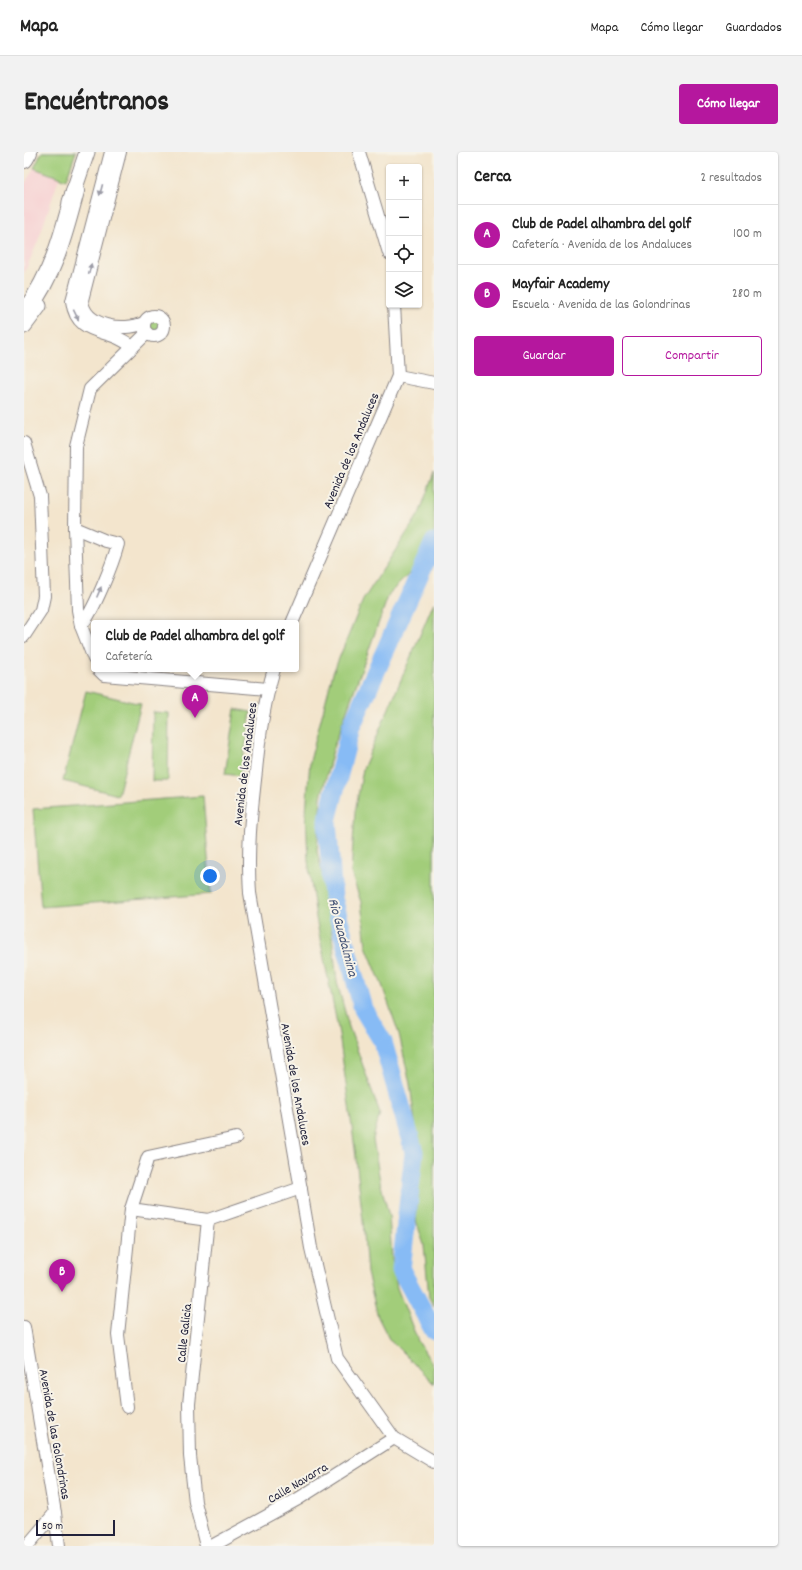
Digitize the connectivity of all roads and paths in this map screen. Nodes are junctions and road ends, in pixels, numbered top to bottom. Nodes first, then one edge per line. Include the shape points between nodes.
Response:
1 (28, 152) edge
2 (87, 152) edge
3 (111, 152) edge
4 (120, 152) edge
5 (359, 152) edge
6 (24, 159) edge
7 (75, 191) junction
8 (62, 219) junction
9 (386, 243) edge
10 (52, 267) junction
11 (24, 296) edge
12 (394, 308) edge
13 (24, 314) edge
14 (24, 326) edge
15 (132, 348) junction
16 (398, 376) junction
17 (434, 383) edge
18 (24, 443) edge
19 (75, 528) junction
20 (293, 620) edge
21 (81, 626) junction
22 (24, 636) edge
23 (91, 651) edge
24 (101, 672) edge
25 (273, 672) edge
26 (268, 689) junction
27 (236, 1138) dead end
28 (301, 1188) junction
29 (131, 1209) junction
30 (208, 1220) junction
31 (24, 1327) edge
32 (127, 1407) dead end
33 (394, 1438) junction
34 (434, 1462) edge
35 (55, 1512) junction
36 (27, 1546) edge
37 (59, 1546) edge
38 (206, 1546) edge
39 (212, 1546) edge

1 - 6 highway
2 - 7 main road
3 -> 15 street via 72,301 73,312 78,321 87,328 120,338
15 -> 4 street via 146,328 109,326 92,318 82,307
5 - 9 street
7 - 8 main road
7 - 10 highway via 65,231
8 - 10 main road via 62,230 53,255
8 - 11 highway
10 - 13 highway
10 - 14 main road via 54,278 50,288
12 - 16 street, Avenida de los Andaluces
15 - 19 street via 90,389 87,397 76,446
16 - 17 street
16 - 20 street, Avenida de los Andaluces
18 - 22 street via 40,496 44,596 41,610
19 - 21 street via 78,610
21 -> 19 street via 90,614 118,544
21 - 23 street
24 - 26 street via 104,675
25 - 26 street, Avenida de los Andaluces
26 - 28 street, Avenida de los Andaluces via 248,833 250,894
27 - 29 street via 148,1156
28 - 30 street
28 - 33 street, Avenida de los Andaluces via 311,1248 337,1358
29 - 30 street
29 - 32 street via 118,1335
30 - 38 street, Calle Galicia via 189,1404 190,1456 195,1502
31 - 35 street, Avenida de las Golondrinas
33 - 34 street, Avenida de los Andaluces
33 - 39 street, Calle Navarra via 298,1499
35 - 36 street
35 - 37 street, Avenida de las Golondrinas

